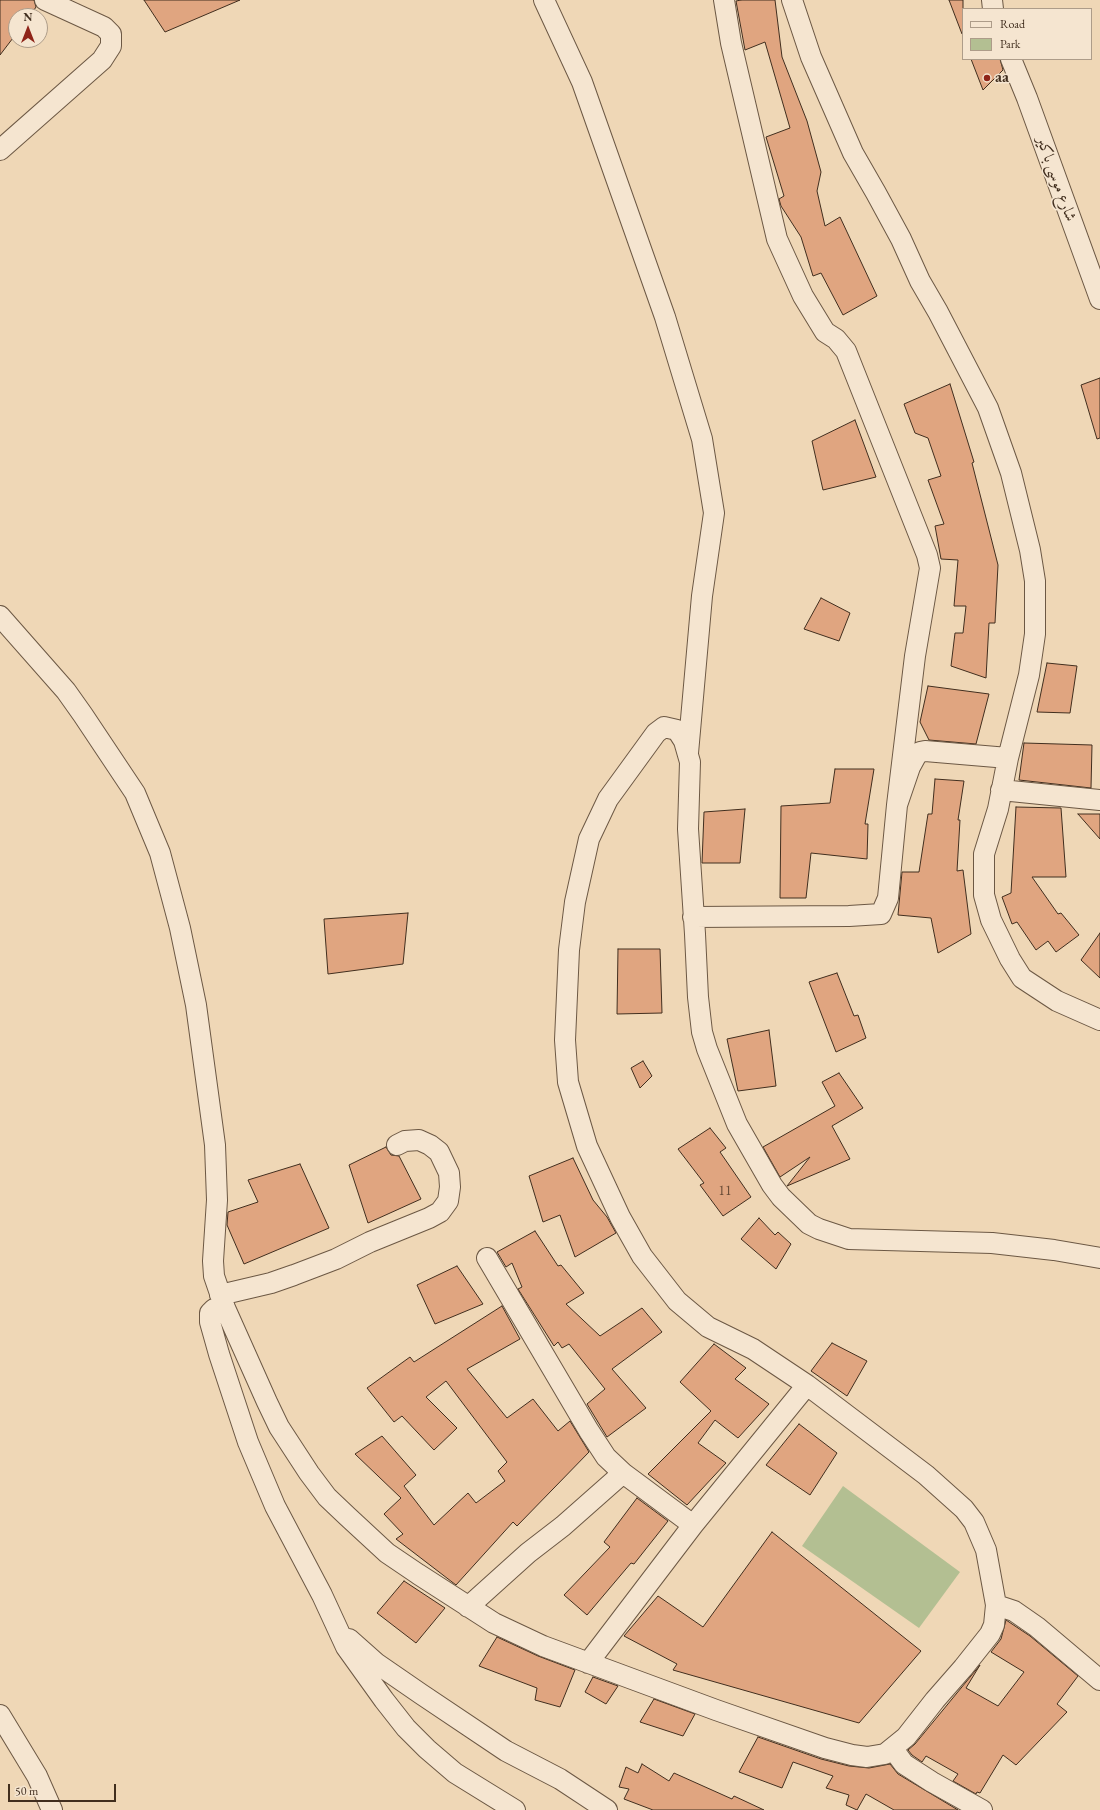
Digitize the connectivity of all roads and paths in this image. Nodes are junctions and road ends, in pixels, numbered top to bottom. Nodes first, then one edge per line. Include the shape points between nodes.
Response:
1 (45, 0) edge
2 (544, 0) edge
3 (724, 0) edge
4 (792, 0) edge
5 (1011, 60) edge
6 (0, 150) edge
7 (1100, 299) edge
8 (0, 616) edge
9 (688, 753) junction
10 (1008, 758) junction
11 (1001, 790) junction
12 (1100, 800) edge
13 (898, 805) junction
14 (693, 917) junction
15 (1100, 1020) edge
16 (397, 1145) dead end
17 (487, 1258) dead end
18 (1100, 1258) edge
19 (222, 1302) junction
20 (807, 1385) junction
21 (622, 1473) junction
22 (692, 1525) junction
23 (996, 1605) junction
24 (468, 1606) junction
25 (335, 1622) junction
26 (588, 1663) junction
27 (1100, 1680) edge
28 (0, 1715) edge
29 (893, 1749) junction
30 (52, 1810) edge
31 (515, 1810) edge
32 (607, 1810) edge
33 (982, 1810) edge

1 - 6 street via 104,27 111,34 111,46 102,60
2 - 9 street via 582,82 665,317 702,439 714,514 702,596
3 - 13 street via 731,44 777,239 803,296 825,332 836,338 846,351 930,568 915,656
4 - 10 street via 811,57 853,153 988,408 1011,473 1033,568 1035,634 1029,675
5 - 7 street, شارع موسى باكير
8 - 19 street via 66,691 83,715 134,793 160,853 180,928 201,1041 214,1145 217,1200 214,1276
9 - 14 street via 688,829
9 - 20 street via 677,730 664,727 656,734 608,799 589,839 576,895 569,950 565,1040 568,1082 587,1146 620,1217 642,1256 660,1281 677,1301 708,1327 753,1349
10 - 11 street
10 - 13 street via 920,752 910,766
11 - 12 street
11 - 15 street via 984,854 984,895 991,920 1022,978 1057,1001
13 - 14 street via 891,851 888,898 881,914
14 - 18 street via 698,997 702,1032 707,1049 737,1124 772,1185 801,1218 819,1229 849,1239 992,1243
16 - 19 street via 405,1141 419,1140 440,1152 449,1173 450,1187 448,1201 440,1212 336,1259
17 - 21 street via 589,1431 606,1457
19 - 24 street via 279,1427 327,1496 387,1553
19 - 25 street via 210,1313 210,1322 248,1442 275,1506
20 - 22 street
20 - 23 street via 926,1476 964,1510 974,1522 986,1550
21 - 22 street
21 - 24 street
22 - 26 street
23 - 27 street via 1014,1611 1037,1627
23 - 29 street via 994,1626 990,1634 906,1737
24 - 26 street via 494,1623
25 - 31 street via 357,1664 406,1728 455,1773
25 - 32 street via 376,1663 506,1751 560,1779
26 - 29 street via 832,1750 868,1757 885,1754
28 - 30 street via 37,1776
29 - 33 street via 904,1764

